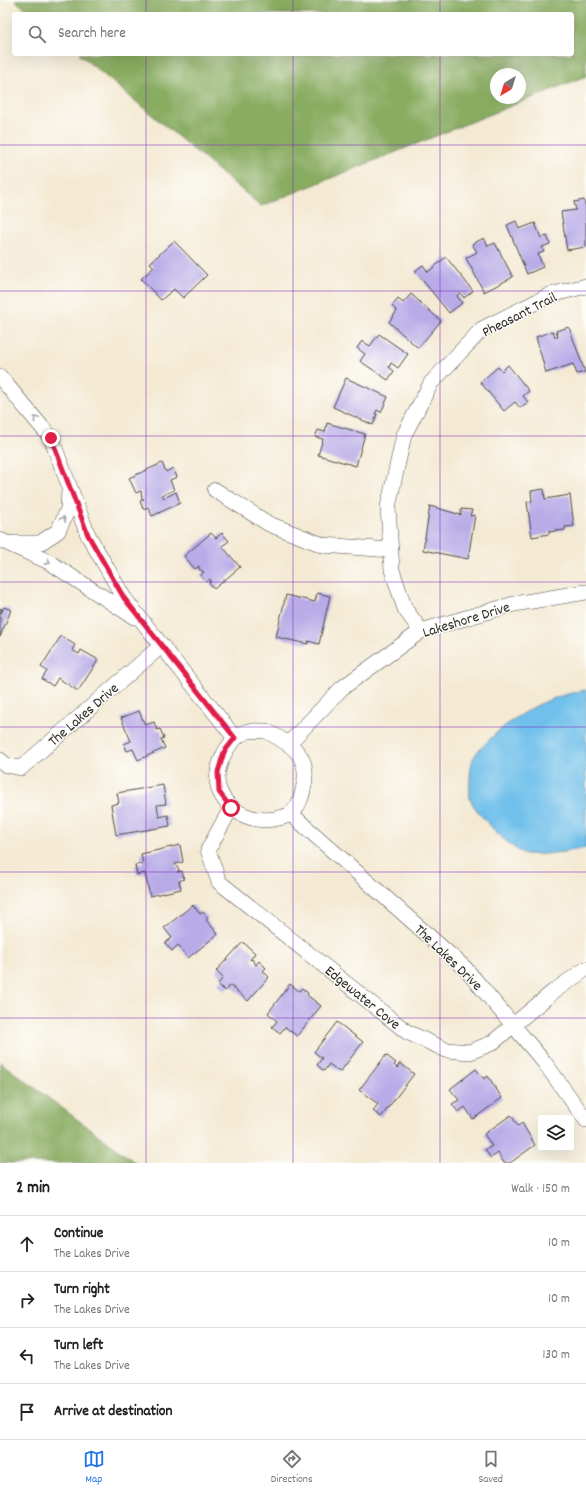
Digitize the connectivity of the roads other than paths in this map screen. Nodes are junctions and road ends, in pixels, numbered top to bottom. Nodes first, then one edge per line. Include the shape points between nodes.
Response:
1 (586, 286) edge
2 (0, 377) edge
3 (70, 487) junction
4 (215, 490) dead end
5 (4, 541) edge
6 (391, 550) junction
7 (586, 592) edge
8 (146, 625) junction
9 (420, 631) junction
10 (162, 645) junction
11 (235, 738) junction
12 (289, 743) junction
13 (0, 760) edge
14 (231, 808) junction
15 (291, 814) junction
16 (586, 969) edge
17 (513, 1025) junction
18 (586, 1120) edge

1 - 6 street, Pheasant Trail via 550,295 482,329 432,383 404,435 388,507
3 -> 2 street via 51,438
5 -> 3 street via 40,543 58,531 68,508
3 - 8 street via 88,535 124,598
4 - 6 street via 268,524 322,545
5 -> 8 street via 49,562
6 - 9 street, Pheasant Trail via 392,570 405,609
7 - 9 street, Lakeshore Drive via 514,604
8 - 10 street
9 - 12 street, Lakeshore Drive via 342,688
10 - 11 street
10 - 13 street, The Lakes Drive via 21,768 6,765
11 - 12 street via 246,732 266,731
11 - 14 street via 224,752 218,772 219,792
12 - 15 street via 302,757 306,777 302,797
14 - 15 street via 252,819 270,820
14 - 17 street, Edgewater Cove via 208,850 219,882 407,1032 446,1050 470,1052 492,1043
15 - 17 street, The Lakes Drive via 464,968
16 - 17 street, Edgewater Cove via 554,991
17 - 18 street, The Lakes Drive via 544,1062

